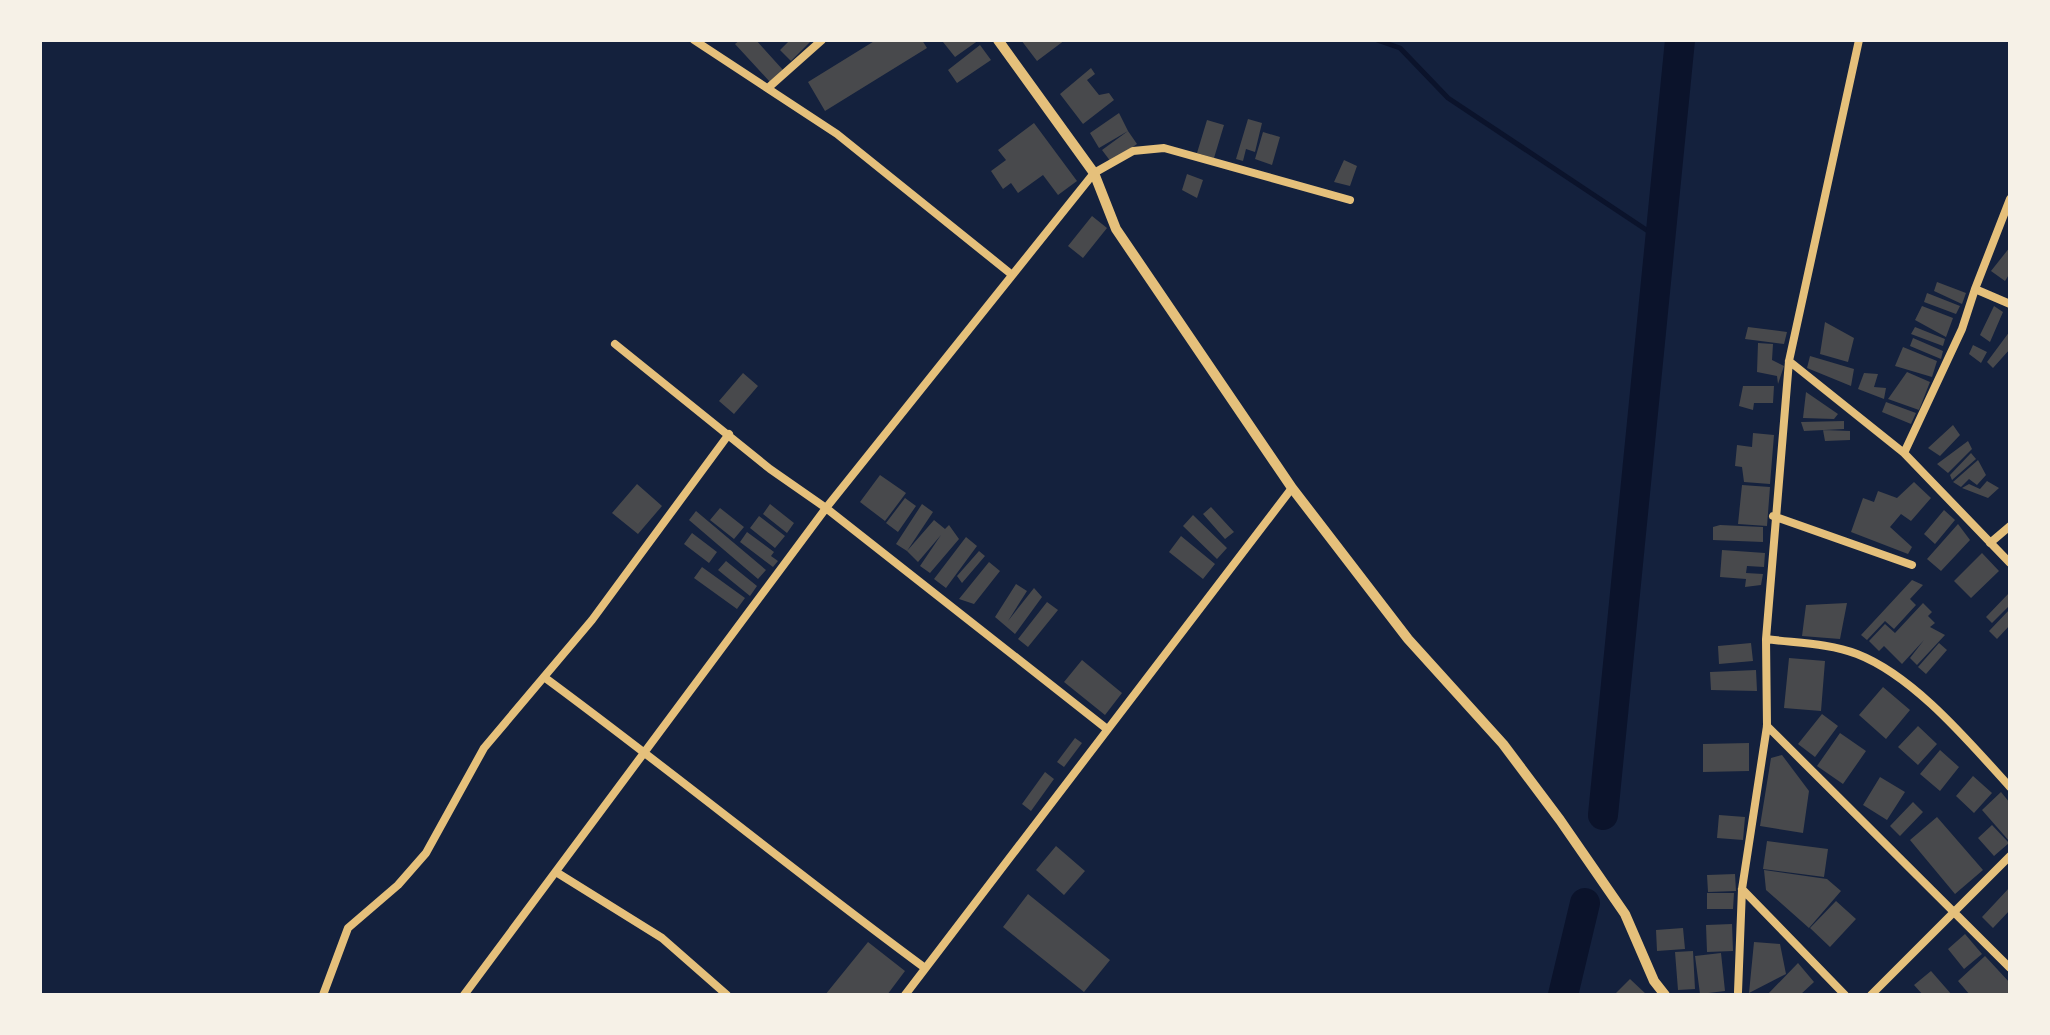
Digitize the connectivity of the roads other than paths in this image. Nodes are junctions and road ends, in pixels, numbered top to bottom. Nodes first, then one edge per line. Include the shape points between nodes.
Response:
1 (694, 40) edge
2 (822, 40) edge
3 (998, 40) edge
4 (1859, 40) edge
5 (768, 88) junction
6 (1094, 173) junction
7 (2010, 199) edge
8 (1350, 200) dead end
9 (1011, 274) junction
10 (1975, 289) junction
11 (2010, 304) edge
12 (615, 344) dead end
13 (1789, 361) junction
14 (729, 434) junction
15 (1904, 453) junction
16 (1292, 488) junction
17 (826, 508) junction
18 (1773, 516) junction
19 (2010, 526) edge
20 (1990, 543) junction
21 (2010, 563) edge
22 (1912, 565) dead end
23 (1766, 639) junction
24 (544, 677) junction
25 (1767, 726) junction
26 (1107, 729) junction
27 (646, 752) junction
28 (2010, 787) edge
29 (2010, 856) edge
30 (556, 872) junction
31 (1742, 889) junction
32 (1954, 914) junction
33 (925, 968) junction
34 (2010, 968) edge
35 (1737, 994) edge
36 (323, 995) edge
37 (464, 995) edge
38 (727, 995) edge
39 (905, 995) edge
40 (1665, 995) edge
41 (1845, 995) edge
42 (1871, 995) edge

1 - 5 street
2 - 5 street
3 - 6 street
4 - 13 street
5 - 9 street via 837,134
6 - 8 street via 1133,151 1164,148
6 - 9 street
6 - 16 street via 1124,241
7 - 10 street
9 - 17 street
10 - 11 street
10 - 15 street
12 - 14 street
13 - 15 street
13 - 18 street
14 - 17 street
14 - 24 street
15 - 20 street
16 - 26 street
16 - 40 street via 1408,639 1503,744 1560,820 1625,914
17 - 26 street
17 - 27 street
18 - 22 street
18 - 23 street
19 - 20 street
20 - 21 street
23 - 25 street
23 - 28 street via 1835,648 1874,662 1909,686
24 - 27 street
24 - 36 street via 484,748 426,853 348,928
25 - 31 street
25 - 32 street
26 - 33 street
27 - 30 street
27 - 33 street via 777,859
29 - 32 street
30 - 37 street
30 - 38 street via 662,938
31 - 35 street
31 - 41 street
32 - 34 street
32 - 42 street
33 - 39 street

